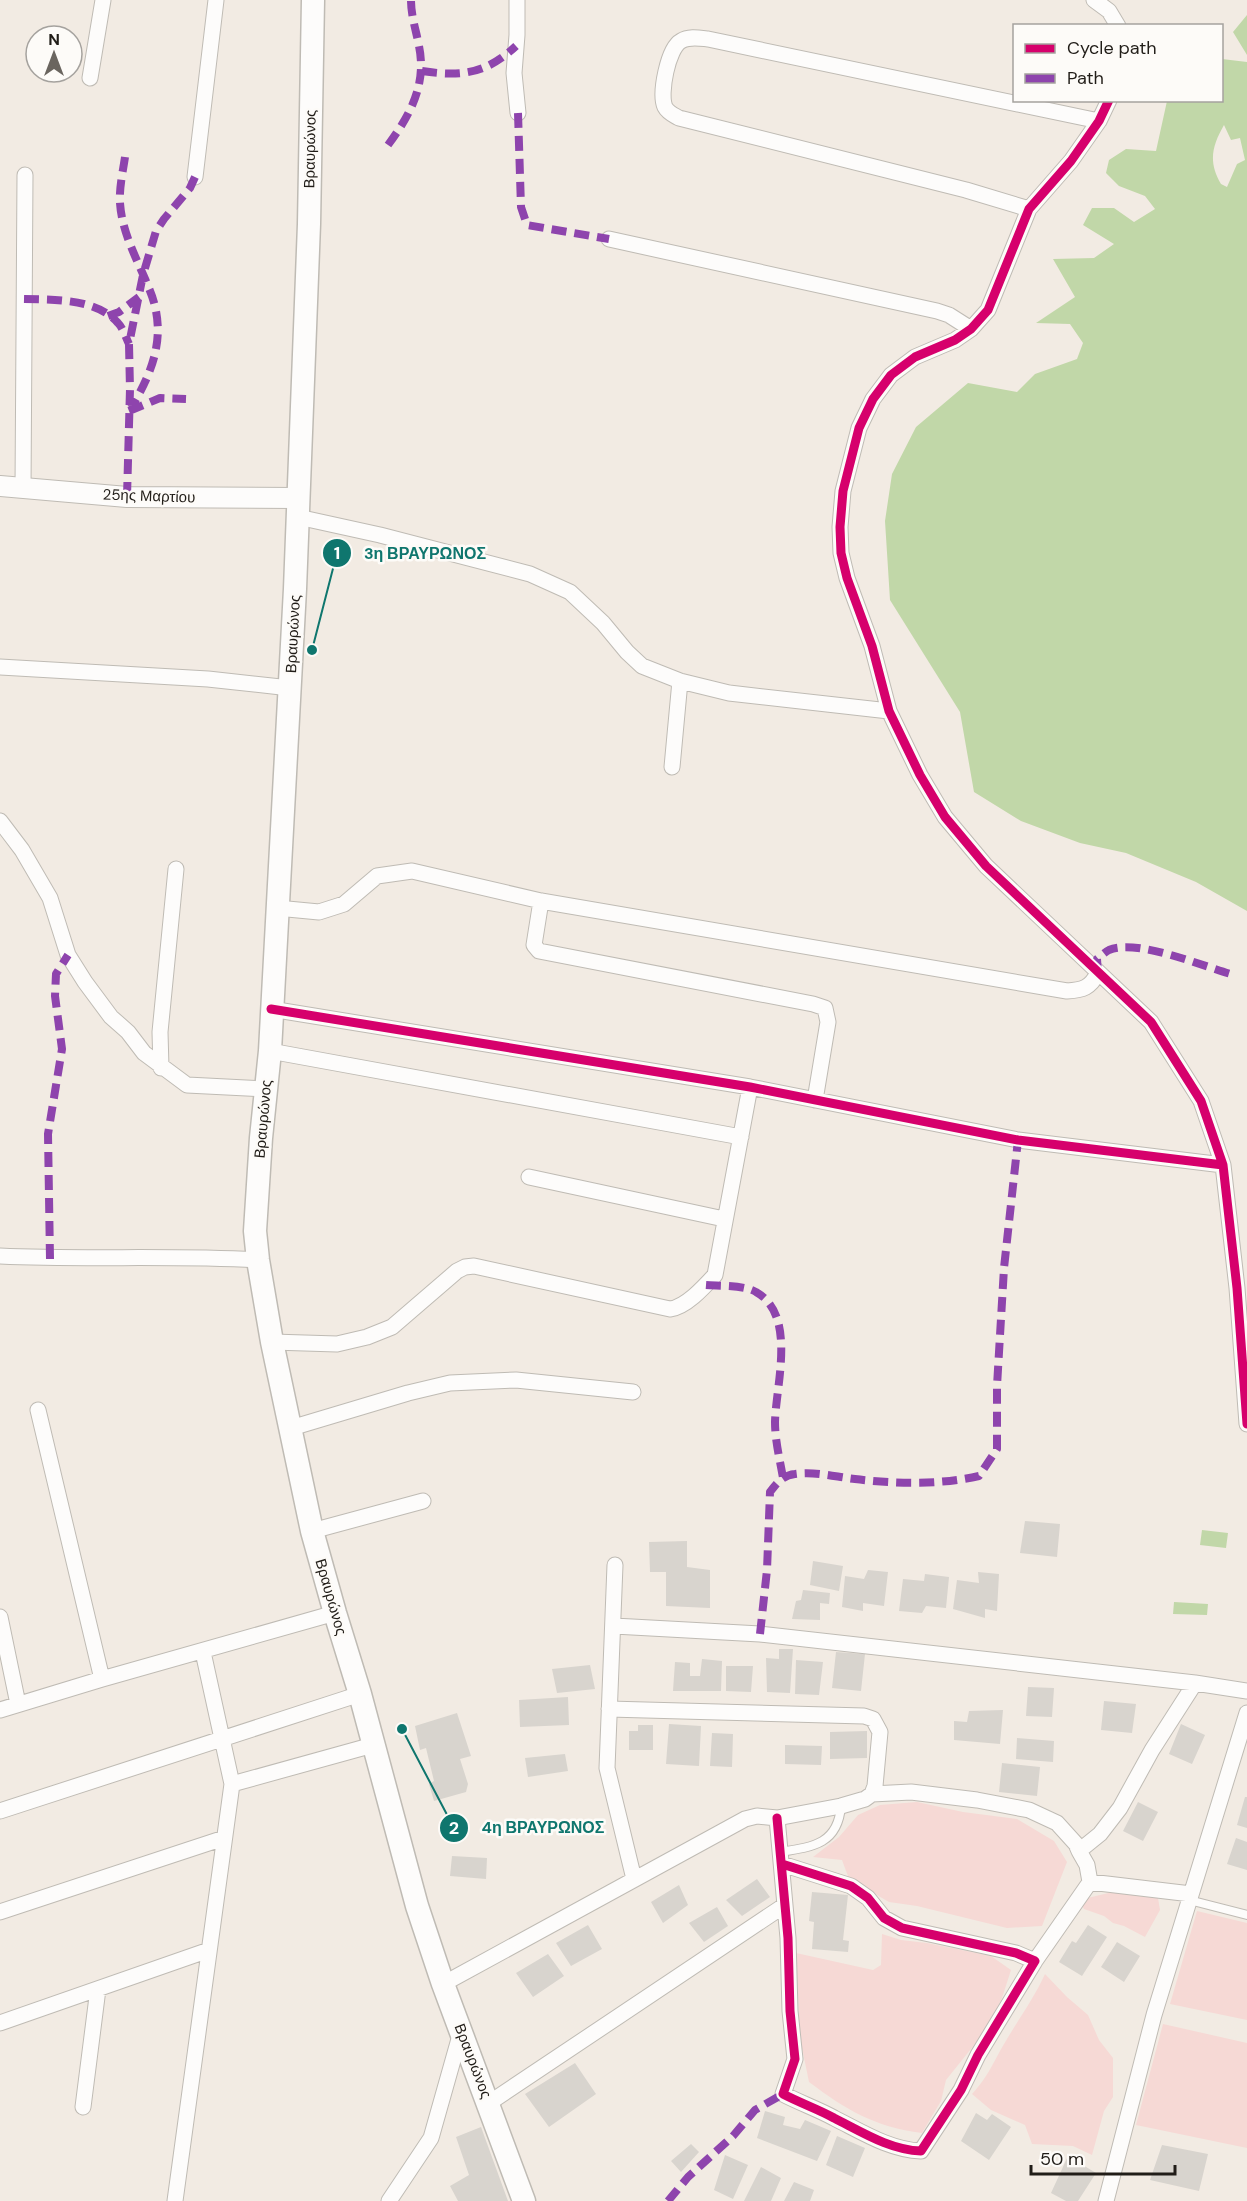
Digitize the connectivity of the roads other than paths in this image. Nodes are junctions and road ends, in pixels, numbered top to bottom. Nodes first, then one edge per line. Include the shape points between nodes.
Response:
1 (103, 0) edge
2 (216, 0) edge
3 (313, 0) edge
4 (517, 0) edge
5 (1094, 0) edge
6 (1117, 24) edge
7 (90, 78) dead end
8 (1107, 102) edge
9 (518, 113) dead end
10 (1099, 121) junction
11 (25, 175) dead end
12 (195, 177) dead end
13 (1029, 209) junction
14 (609, 239) dead end
15 (971, 329) junction
16 (0, 486) edge
17 (23, 489) junction
18 (298, 507) junction
19 (0, 667) edge
20 (680, 681) junction
21 (290, 688) junction
22 (889, 711) junction
23 (672, 767) dead end
24 (0, 821) edge
25 (176, 869) dead end
26 (541, 901) junction
27 (277, 908) junction
28 (1098, 973) junction
29 (271, 1009) junction
30 (270, 1051) junction
31 (161, 1068) junction
32 (750, 1087) junction
33 (266, 1089) junction
34 (815, 1100) junction
35 (741, 1137) junction
36 (1223, 1165) junction
37 (529, 1177) dead end
38 (724, 1219) junction
39 (0, 1256) edge
40 (258, 1260) junction
41 (273, 1342) junction
42 (633, 1392) dead end
43 (38, 1410) dead end
44 (1247, 1424) edge
45 (291, 1428) junction
46 (423, 1500) dead end
47 (312, 1531) junction
48 (615, 1565) dead end
49 (334, 1613) junction
50 (0, 1617) edge
51 (614, 1626) junction
52 (203, 1652) junction
53 (102, 1679) junction
54 (1195, 1683) junction
55 (1247, 1691) edge
56 (360, 1694) junction
57 (18, 1704) junction
58 (609, 1709) junction
59 (0, 1710) edge
60 (1247, 1713) edge
61 (222, 1737) junction
62 (373, 1746) junction
63 (232, 1784) junction
64 (872, 1794) junction
65 (841, 1806) junction
66 (0, 1811) edge
67 (777, 1818) junction
68 (224, 1838) junction
69 (1079, 1851) junction
70 (781, 1858) junction
71 (634, 1879) junction
72 (1090, 1882) junction
73 (1190, 1897) junction
74 (785, 1905) junction
75 (0, 1912) edge
76 (1247, 1915) edge
77 (209, 1950) junction
78 (1035, 1961) junction
79 (442, 1984) junction
80 (98, 1989) junction
81 (0, 2023) edge
82 (461, 2032) junction
83 (489, 2103) junction
84 (83, 2107) dead end
85 (175, 2201) edge
86 (389, 2201) edge
87 (524, 2201) edge
88 (1106, 2201) edge

1 - 7 street
2 - 12 street
3 - 18 main road, Βραυρώνος
4 - 9 street via 514,73
5 - 6 street
8 - 10 street
10 - 13 street via 1058,178
10 - 13 street via 708,39 692,37 673,48 663,87 664,106 680,118
11 - 17 street
13 - 15 street via 988,310
14 - 15 street via 937,311
15 - 22 street via 915,357 891,375 873,399 849,461 843,491 841,553
16 - 17 street, 25ης Μαρτίου
17 - 18 street, 25ης Μαρτίου
18 - 20 street via 530,574 570,592 642,666
18 - 21 main road, Βραυρώνος
19 - 21 street via 208,679
20 - 22 street via 729,693
20 - 23 street
21 - 27 main road, Βραυρώνος
22 - 28 street via 945,817 986,866
24 - 31 street via 50,898 68,955 85,982 111,1017
25 - 31 street via 160,1032
26 - 27 street via 412,871 377,876 344,904 318,912
26 - 28 street via 1067,991 1083,990
26 - 34 street via 534,945 539,951 825,1008 828,1022
27 - 29 main road, Βραυρώνος
28 - 36 street via 1151,1022 1201,1101
29 - 30 main road, Βραυρώνος
29 - 32 street
30 - 33 main road, Βραυρώνος
30 - 35 street
31 - 33 street via 187,1085
32 - 34 street
32 - 35 street
33 - 40 main road, Βραυρώνος via 256,1202
34 - 36 street via 1018,1140
35 - 38 street
36 - 44 street
37 - 38 street
38 - 41 street via 715,1275 677,1308 474,1266 457,1271 392,1328 337,1344
39 - 40 street
40 - 41 main road, Βραυρώνος
41 - 45 main road, Βραυρώνος
42 - 45 street via 516,1380 450,1383
43 - 53 street
45 - 47 main road, Βραυρώνος
46 - 47 street
47 - 49 main road, Βραυρώνος
48 - 51 street
49 - 52 street
49 - 56 main road, Βραυρώνος
50 - 57 street
51 - 54 street via 760,1634
51 - 58 street
52 - 53 street
52 - 61 street
53 - 57 street
54 - 55 street
54 - 69 street via 1120,1808 1100,1834
56 - 61 street
56 - 62 main road, Βραυρώνος
57 - 59 street
58 - 64 street via 864,1716 873,1719 880,1732
58 - 71 street via 607,1768
60 - 73 street
61 - 63 street
61 - 66 street
62 - 63 street
62 - 79 main road, Βραυρώνος
63 - 68 street
64 - 65 street
64 - 69 street via 911,1792 1029,1810 1057,1824
65 - 67 street
65 - 70 lane via 835,1831 811,1847
67 - 70 street
67 - 71 street via 745,1819
68 - 75 street
68 - 77 street
69 - 72 street via 1088,1865
70 - 74 street
70 - 78 street via 850,1886 868,1898 884,1918 902,1928 1016,1953
71 - 79 street
72 - 73 street
72 - 78 street
73 - 76 lane
73 - 88 street via 1154,2015
74 - 78 street via 795,2059 783,2094 860,2133 907,2151 921,2151 934,2135
74 - 83 street
77 - 80 street
77 - 85 street
79 - 82 main road, Βραυρώνος
80 - 81 street
80 - 84 street
82 - 83 main road, Βραυρώνος
82 - 86 street via 431,2138
83 - 87 main road, Βραυρώνος

